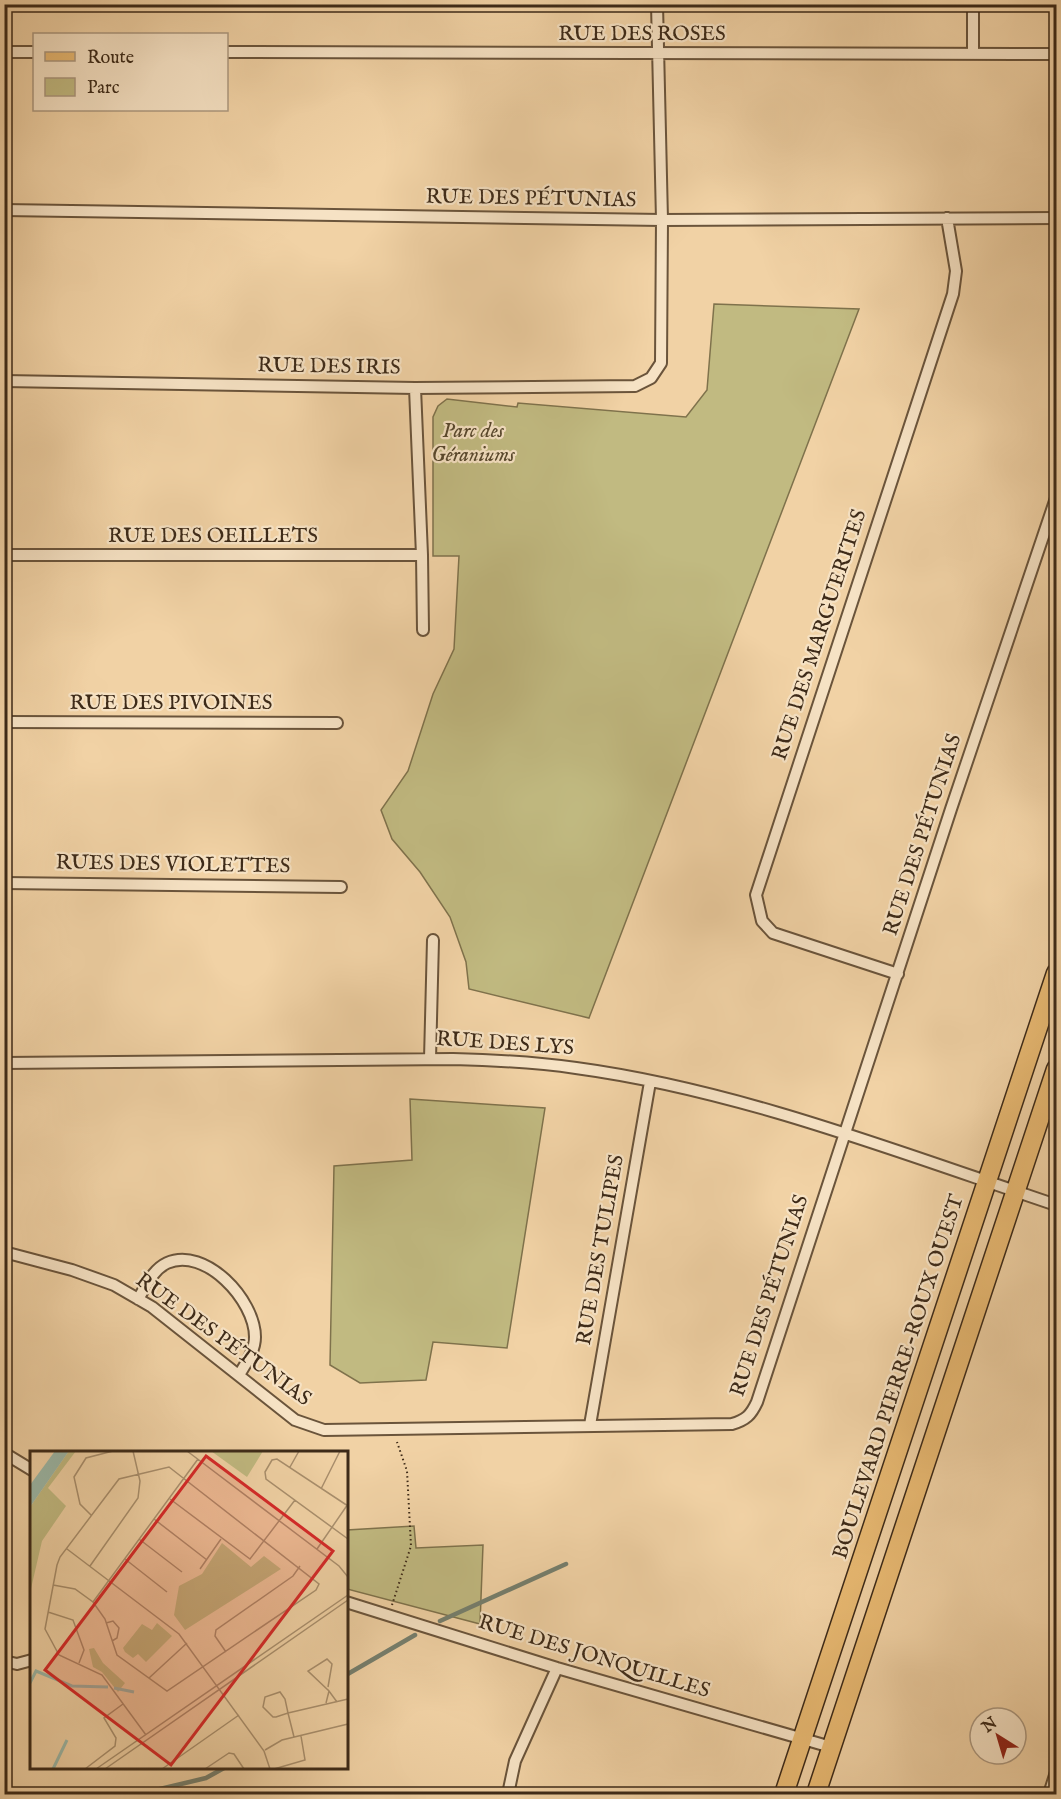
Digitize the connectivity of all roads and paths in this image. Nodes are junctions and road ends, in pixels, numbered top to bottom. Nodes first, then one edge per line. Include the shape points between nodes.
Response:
1 (657, 4) edge
2 (973, 4) edge
3 (4, 52) edge
4 (33, 52) edge
5 (228, 52) edge
6 (973, 52) junction
7 (658, 54) junction
8 (1056, 54) edge
9 (4, 210) edge
10 (947, 218) junction
11 (1056, 218) edge
12 (662, 220) junction
13 (4, 381) edge
14 (415, 388) junction
15 (1056, 498) edge
16 (4, 555) edge
17 (422, 555) junction
18 (423, 630) dead end
19 (4, 722) edge
20 (337, 723) dead end
21 (4, 883) edge
22 (341, 887) dead end
23 (433, 940) dead end
24 (1056, 973) edge
25 (898, 974) junction
26 (430, 1059) junction
27 (4, 1063) edge
28 (1056, 1069) edge
29 (650, 1082) junction
30 (844, 1133) junction
31 (987, 1183) junction
32 (1016, 1192) junction
33 (1056, 1205) edge
34 (4, 1252) edge
35 (138, 1299) junction
36 (240, 1375) junction
37 (590, 1425) junction
38 (392, 1429) junction
39 (4, 1453) edge
40 (30, 1469) edge
41 (348, 1603) edge
42 (387, 1616) junction
43 (4, 1661) edge
44 (30, 1661) edge
45 (557, 1668) junction
46 (802, 1739) junction
47 (831, 1747) junction
48 (1056, 1772) edge
49 (508, 1794) edge
50 (784, 1794) edge
51 (816, 1794) edge
52 (1049, 1794) edge

1 - 7 street
2 - 6 street
3 - 4 street
5 - 7 street, RUE DES ROSES
6 - 7 street, RUE DES ROSES
6 - 8 street, RUE DES ROSES
7 - 12 street
9 - 12 street, RUE DES PÉTUNIAS
10 - 11 street, RUE DES PÉTUNIAS
10 - 12 street, RUE DES PÉTUNIAS
10 - 25 street, RUE DES MARGUERITES via 956,271 953,294 756,895 762,921 773,933
12 - 14 street, RUE DES IRIS via 661,363 651,378 635,386
13 - 14 street, RUE DES IRIS
14 - 17 street
15 - 25 street, RUE DES PÉTUNIAS
16 - 17 street, RUE DES OEILLETS
17 - 18 street
19 - 20 street, RUE DES PIVOINES
21 - 22 street, RUES DES VIOLETTES
23 - 26 street
24 - 31 main road, BOULEVARD PIERRE-ROUX OUEST
25 - 30 street, RUE DES PÉTUNIAS
26 - 27 street, RUE DES LYS
26 - 29 street, RUE DES LYS via 518,1061
28 - 32 main road
29 - 30 street, RUE DES LYS via 719,1097
29 - 37 street, RUE DES TULIPES
30 - 31 street, RUE DES LYS
30 - 37 street, RUE DES PÉTUNIAS via 752,1414 732,1424
31 - 32 street, RUE DES LYS
31 - 46 main road, BOULEVARD PIERRE-ROUX OUEST
32 - 33 street, RUE DES LYS
32 - 47 main road
34 - 35 street, RUE DES PÉTUNIAS via 72,1270 114,1285
35 - 36 street, RUE DES PÉTUNIAS
35 - 36 street via 154,1273 167,1263 182,1260 206,1265 224,1278 252,1316 252,1353
36 - 38 street, RUE DES PÉTUNIAS via 295,1420 311,1427
37 - 38 street, RUE DES PÉTUNIAS
38 - 42 path via 407,1471 411,1546
39 - 40 street
41 - 42 street, RUE DES JONQUILLES
42 - 45 street, RUE DES JONQUILLES
43 - 44 street via 17,1664
45 - 46 street, RUE DES JONQUILLES
45 - 49 street via 515,1761
46 - 47 street, RUE DES JONQUILLES
46 - 50 main road, BOULEVARD PIERRE-ROUX OUEST
47 - 51 main road
48 - 52 street

